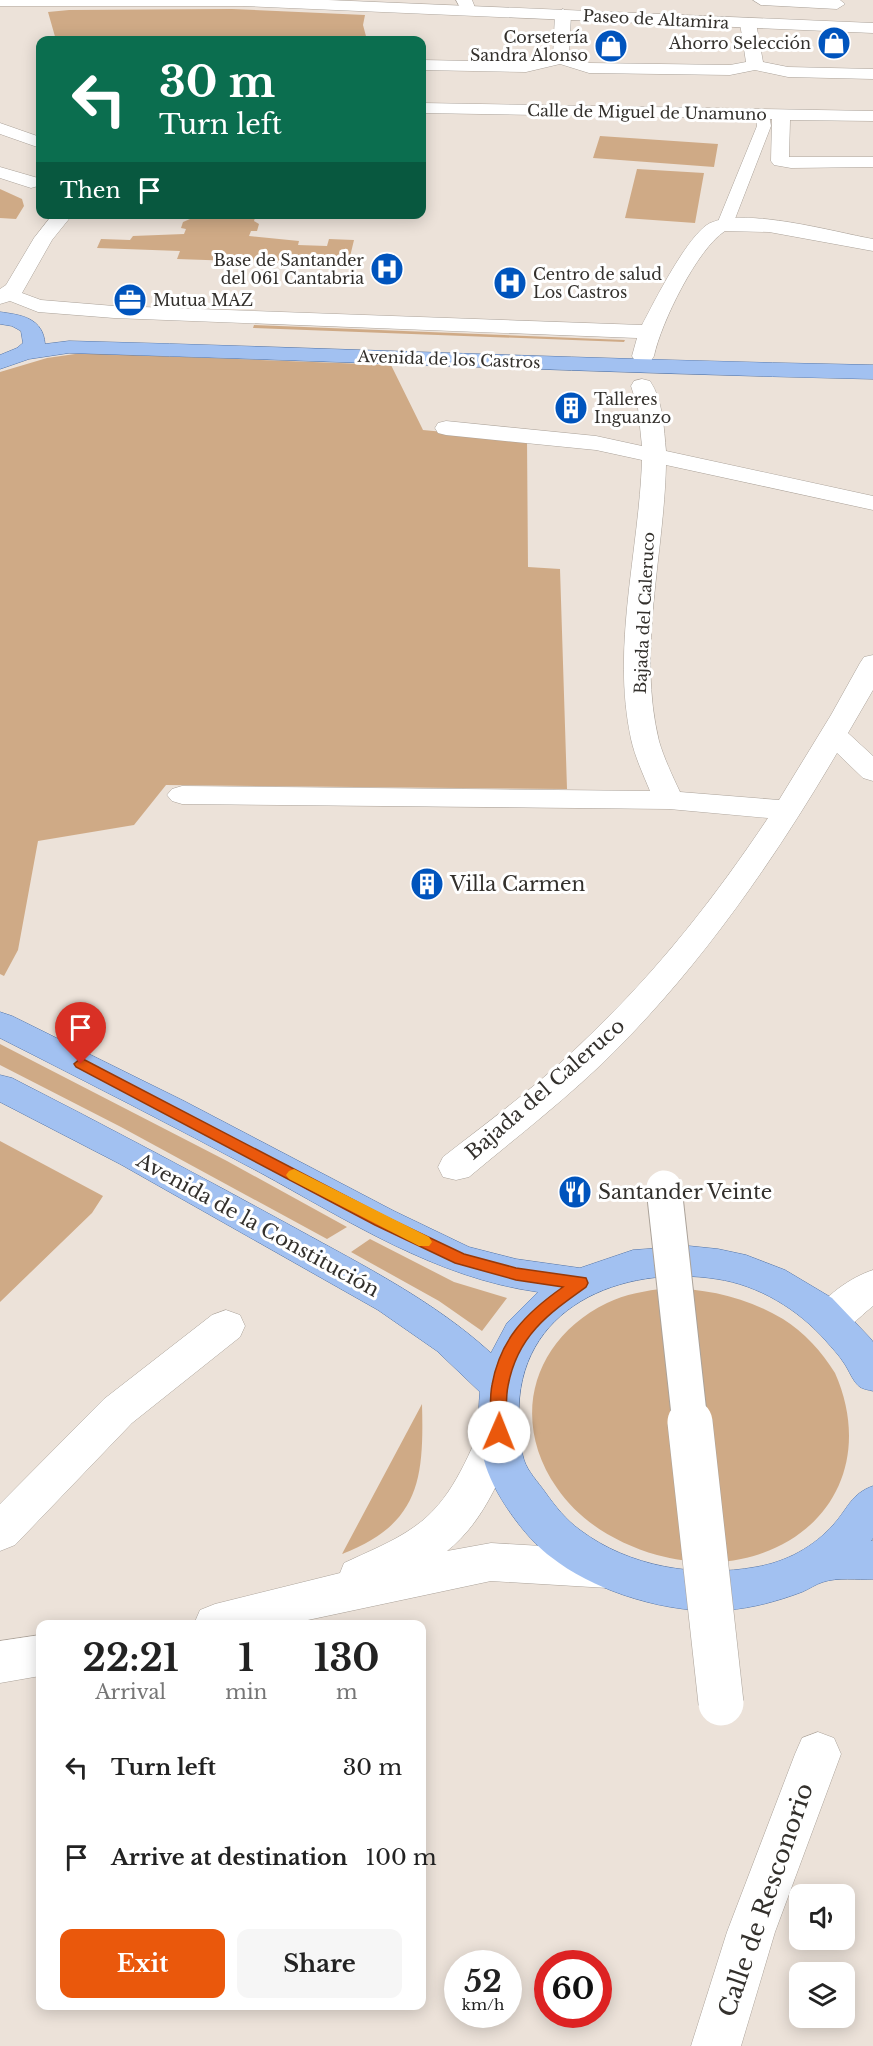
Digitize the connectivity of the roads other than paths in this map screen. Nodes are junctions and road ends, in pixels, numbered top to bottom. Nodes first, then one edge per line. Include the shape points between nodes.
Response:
1 (91, 0) edge
2 (205, 0) edge
3 (761, 0) edge
4 (0, 1) edge
5 (359, 3) edge
6 (837, 3) dead end
7 (466, 5) edge
8 (563, 14) junction
9 (748, 23) junction
10 (873, 28) edge
11 (561, 59) junction
12 (426, 65) edge
13 (755, 65) junction
14 (873, 74) edge
15 (426, 108) edge
16 (0, 112) edge
17 (762, 114) junction
18 (781, 114) junction
19 (873, 116) edge
20 (36, 123) edge
21 (0, 128) edge
22 (36, 142) edge
23 (873, 162) edge
24 (0, 172) edge
25 (36, 184) edge
26 (47, 219) edge
27 (60, 219) edge
28 (725, 224) junction
29 (44, 238) junction
30 (873, 245) edge
31 (8, 295) edge
32 (114, 312) junction
33 (20, 332) edge
34 (648, 332) junction
35 (101, 336) junction
36 (643, 356) junction
37 (873, 362) edge
38 (0, 363) edge
39 (873, 372) edge
40 (642, 386) dead end
41 (446, 428) dead end
42 (655, 457) junction
43 (873, 503) edge
44 (873, 663) edge
45 (833, 734) junction
46 (873, 772) edge
47 (182, 795) dead end
48 (669, 800) junction
49 (788, 810) junction
50 (0, 1024) edge
51 (0, 1087) edge
52 (456, 1167) dead end
53 (664, 1188) dead end
54 (580, 1283) junction
55 (873, 1285) edge
56 (831, 1318) junction
57 (226, 1326) dead end
58 (873, 1374) edge
59 (500, 1386) junction
60 (499, 1432) junction
61 (873, 1504) edge
62 (0, 1532) edge
63 (873, 1560) edge
64 (822, 1562) junction
65 (610, 1569) junction
66 (322, 1596) junction
67 (231, 1620) edge
68 (36, 1657) edge
69 (0, 1662) edge
70 (722, 1703) dead end
71 (818, 1754) dead end
72 (716, 2046) edge

1 - 2 street, Paseo de Altamira
1 - 4 street, Paseo de Altamira
2 - 5 street, Paseo de Altamira
3 - 6 street
5 - 7 street, Paseo de Altamira
7 - 8 street, Paseo de Altamira
8 - 9 street, Paseo de Altamira
8 - 11 street, Paseo de Altamira
9 - 10 street, Paseo de Altamira
9 - 13 street, Paseo de Altamira
11 - 12 street via 526,67
11 - 13 street via 589,68 647,70 730,70
13 - 14 street via 788,72
15 - 17 street, Calle de Miguel de Unamuno
16 - 20 street
17 - 18 street, Calle de Miguel de Unamuno
17 - 28 street via 764,126
18 - 19 street, Calle de Miguel de Unamuno
18 - 23 street via 780,161
21 - 22 street
24 - 25 street
26 - 29 street
27 - 29 street
28 - 30 street via 752,224
28 - 34 street via 707,235 695,251
29 - 31 street
31 - 32 street, Avenida de los Castros via 38,306
31 - 33 street
32 - 34 street, Avenida de los Castros
32 - 35 street
33 - 35 main road, Avenida de los Castros
33 - 38 main road
33 - 39 main road, Avenida de los Castros via 69,347
34 - 36 street
35 - 36 main road, Avenida de los Castros
36 - 37 main road, Avenida de los Castros
40 - 42 street, Bajada del Caleruco via 650,405
41 - 42 street via 596,443
42 - 43 street
42 - 48 street, Bajada del Caleruco via 644,572 639,692 645,742
44 - 45 street, Bajada del Caleruco
45 - 46 street
45 - 49 street, Bajada del Caleruco
47 - 48 street
48 - 49 street
49 - 52 street, Bajada del Caleruco via 750,869 682,956 610,1035
50 - 54 main road via 460,1259 516,1274
51 - 59 main road, Avenida de la Constitución via 132,1155 391,1299 451,1340
53 - 70 street, bridge
54 - 56 main road via 620,1267 664,1260 708,1262 753,1272
54 - 59 main road via 540,1311 514,1342
55 - 56 street
56 - 58 main road via 859,1349
57 - 62 street via 118,1411
59 - 60 main road
60 - 65 main road via 505,1463 539,1517 569,1547
60 - 66 street via 459,1511 430,1540
61 - 64 main road via 856,1530
63 - 64 main road
64 - 65 main road via 781,1582 720,1593 666,1588
65 - 66 street via 491,1562
66 - 67 street
68 - 69 street
71 - 72 street, Calle de Resconorio via 751,1932

